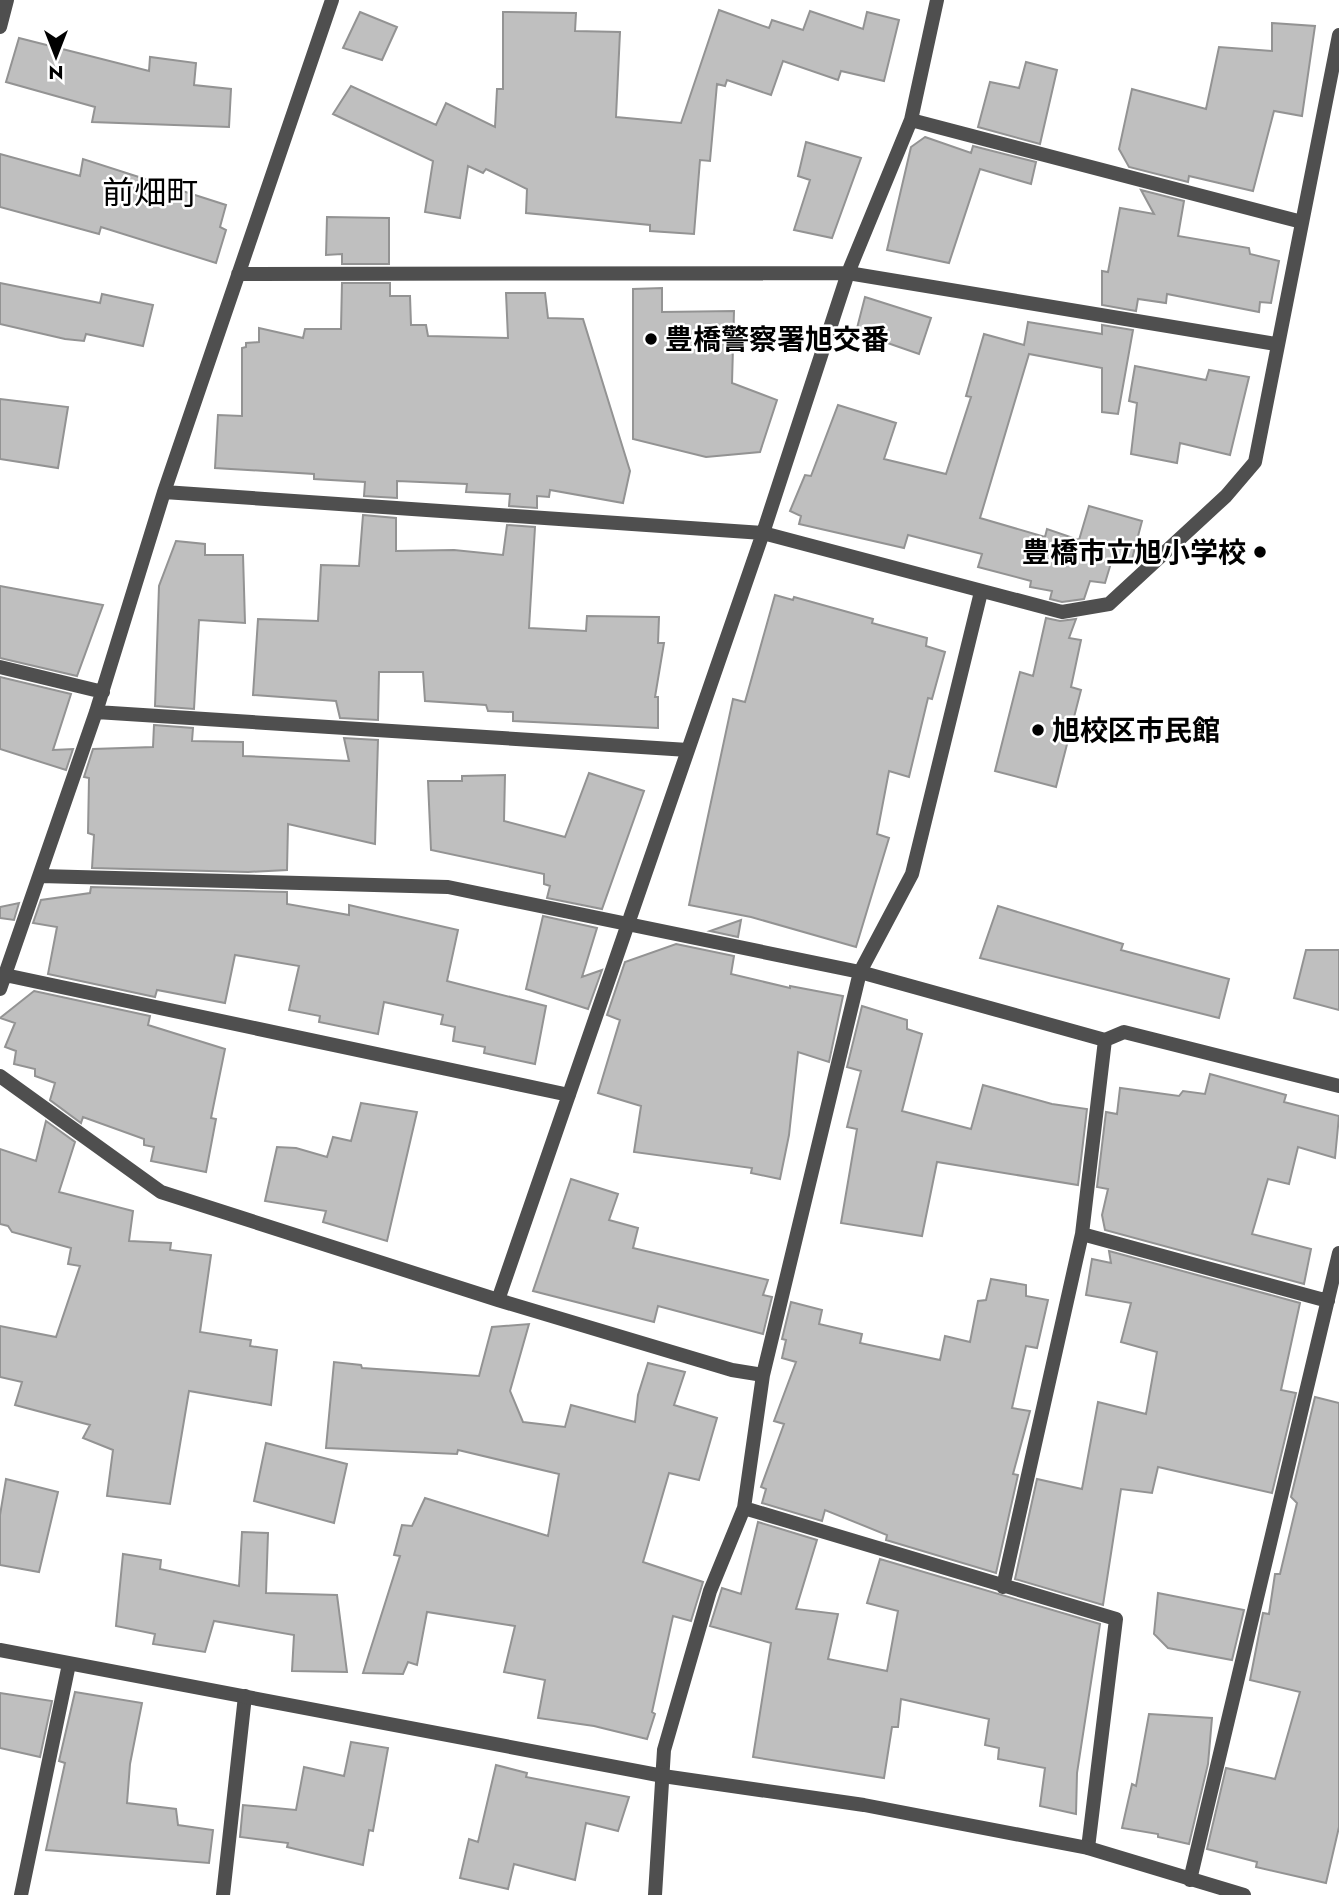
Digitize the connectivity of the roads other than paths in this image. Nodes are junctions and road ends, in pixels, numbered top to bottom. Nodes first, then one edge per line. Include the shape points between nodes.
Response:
1 (7, 0) edge
2 (332, 0) edge
3 (937, 0) edge
4 (0, 26) edge
5 (1339, 35) edge
6 (911, 120) junction
7 (1302, 222) junction
8 (848, 273) junction
9 (238, 274) junction
10 (1276, 344) junction
11 (164, 492) junction
12 (763, 533) junction
13 (981, 592) junction
14 (0, 667) edge
15 (103, 692) junction
16 (96, 712) junction
17 (688, 750) junction
18 (40, 876) junction
19 (628, 923) junction
20 (860, 972) junction
21 (2, 982) edge
22 (1105, 1040) junction
23 (0, 1076) edge
24 (1339, 1086) edge
25 (569, 1095) junction
26 (1082, 1234) junction
27 (1339, 1253) edge
28 (1332, 1297) edge
29 (498, 1300) junction
30 (763, 1375) junction
31 (744, 1508) junction
32 (1003, 1587) junction
33 (0, 1650) edge
34 (69, 1664) junction
35 (245, 1696) junction
36 (663, 1776) junction
37 (1088, 1848) junction
38 (1190, 1880) junction
39 (21, 1895) edge
40 (223, 1895) edge
41 (655, 1895) edge
42 (1244, 1895) edge

1 - 4 street
2 - 9 street
3 - 6 street
5 - 7 street
6 - 7 street
6 - 8 street
7 - 10 street
8 - 9 street
8 - 10 street
8 - 12 street
9 - 11 street
10 - 13 street via 1255,462 1226,496 1109,604 1062,612
11 - 12 street
11 - 15 street
12 - 13 street
12 - 17 street
13 - 20 street via 912,874
14 - 15 street
15 - 16 street
16 - 17 street
16 - 18 street
17 - 19 street
18 - 19 street via 448,887
18 - 21 street
19 - 20 street
19 - 25 street
20 - 22 street
20 - 30 street
21 - 25 street
22 - 24 street via 1124,1032
22 - 26 street
23 - 29 street via 161,1192
25 - 29 street
26 - 28 street
26 - 32 street
27 - 28 street
28 - 38 street
29 - 30 street via 732,1370
30 - 31 street
31 - 32 street
31 - 36 street via 710,1591 664,1751
32 - 37 street via 1116,1619
33 - 34 street
34 - 35 street
34 - 39 street
35 - 36 street
35 - 40 street
36 - 37 street via 863,1805
36 - 41 street
37 - 38 street
38 - 42 street

